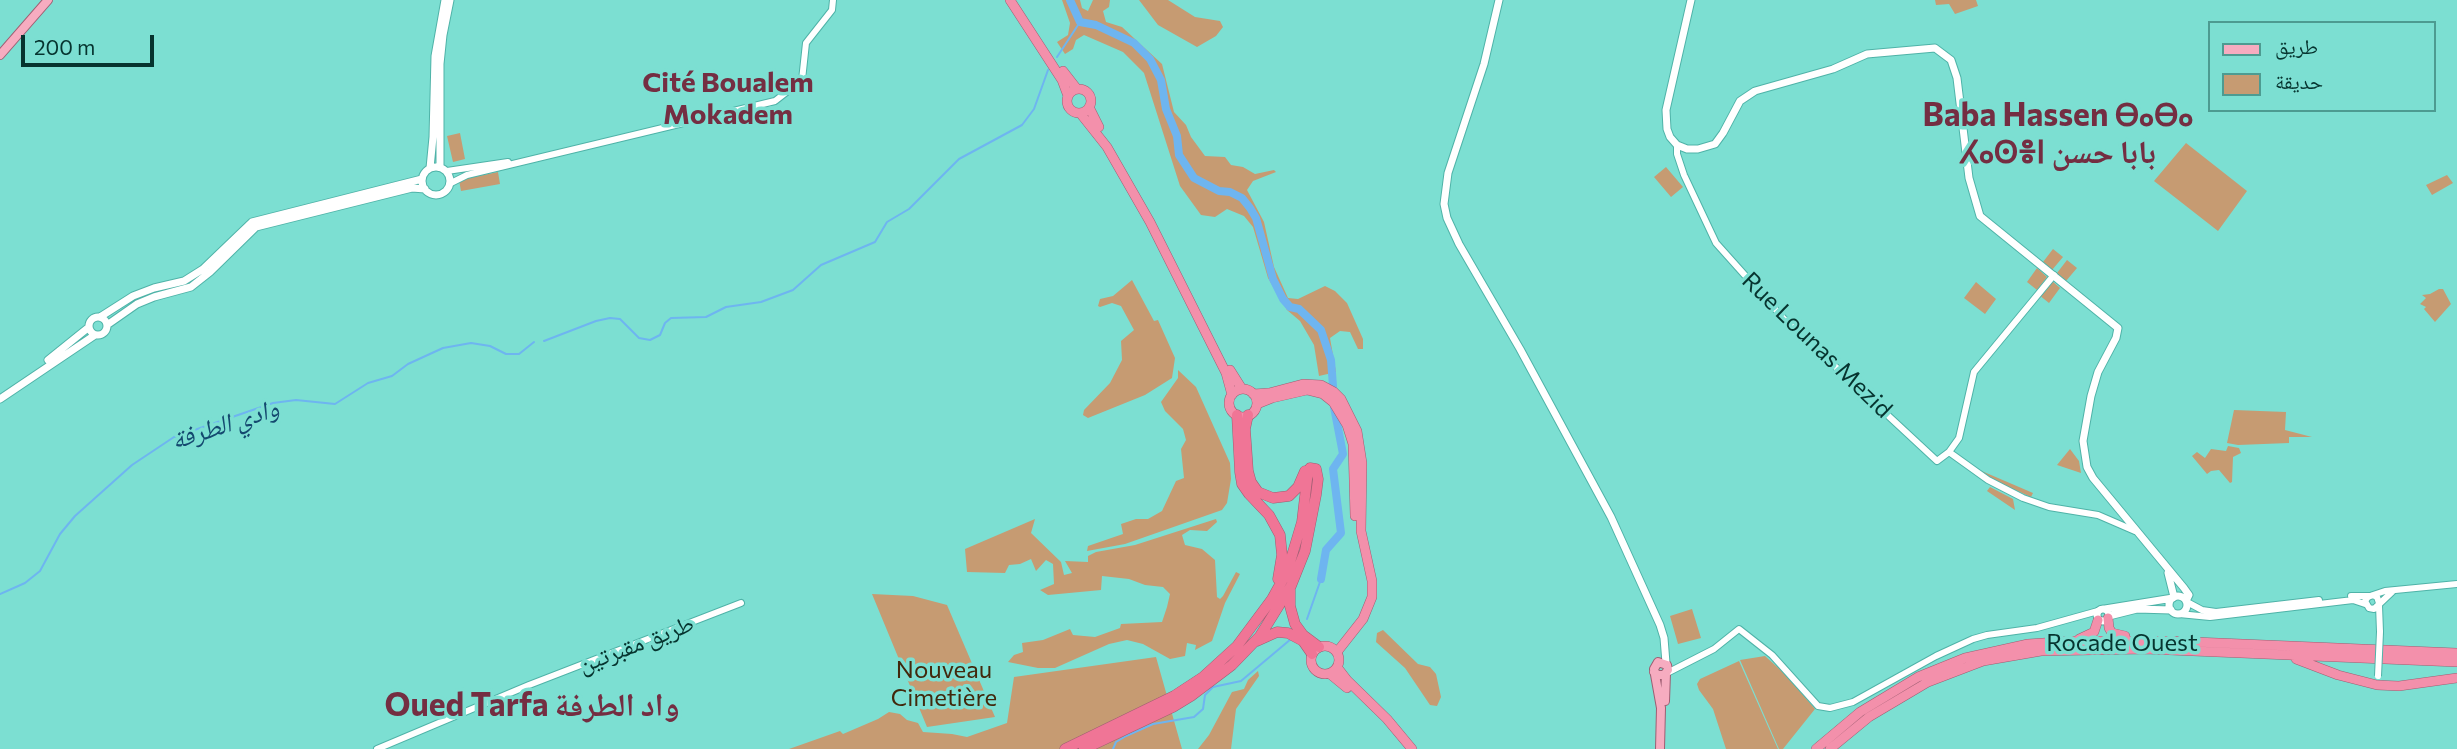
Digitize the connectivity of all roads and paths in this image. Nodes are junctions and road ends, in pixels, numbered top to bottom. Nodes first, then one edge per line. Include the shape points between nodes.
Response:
1 (48, 0) edge
2 (445, 0) edge
3 (450, 0) edge
4 (833, 0) edge
5 (1010, 0) edge
6 (1017, 0) edge
7 (1499, 0) edge
8 (1691, 0) edge
9 (0, 55) edge
10 (1077, 89) junction
11 (1068, 96) junction
12 (1089, 107) junction
13 (1080, 113) junction
14 (1677, 145) junction
15 (544, 157) junction
16 (430, 168) junction
17 (443, 169) junction
18 (422, 179) junction
19 (451, 183) junction
20 (425, 189) junction
21 (2054, 275) junction
22 (100, 317) junction
23 (107, 325) junction
24 (89, 327) junction
25 (95, 335) junction
26 (1242, 389) junction
27 (0, 394) edge
28 (1231, 394) junction
29 (1253, 394) junction
30 (0, 399) edge
31 (1256, 404) junction
32 (1242, 415) junction
33 (1949, 452) junction
34 (1309, 470) junction
35 (2126, 518) junction
36 (2116, 522) junction
37 (2137, 532) junction
38 (2167, 569) junction
39 (2457, 584) edge
40 (1291, 586) junction
41 (2394, 590) junction
42 (2371, 595) junction
43 (2173, 598) junction
44 (1272, 599) junction
45 (2186, 602) junction
46 (741, 603) dead end
47 (2365, 604) junction
48 (2379, 604) junction
49 (2372, 609) junction
50 (2175, 612) junction
51 (2103, 615) junction
52 (2380, 630) junction
53 (2073, 641) junction
54 (2140, 641) junction
55 (1253, 643) junction
56 (1315, 650) junction
57 (1334, 650) junction
58 (2457, 653) edge
59 (2285, 654) junction
60 (2457, 662) edge
61 (1663, 668) junction
62 (1333, 671) junction
63 (2457, 678) edge
64 (2378, 681) junction
65 (377, 749) edge
66 (1065, 749) edge
67 (1084, 749) edge
68 (1406, 749) edge
69 (1412, 749) edge
70 (1662, 749) edge
71 (1816, 749) edge
72 (1830, 749) edge

1 - 9 main road
2 - 16 main road via 435,56
3 - 17 main road via 440,64
4 - 15 street via 831,10 806,43 802,80 775,101
5 - 11 highway
6 - 10 highway
7 - 61 main road via 1484,64 1448,173 1447,218 1591,478 1646,592 1662,631
8 - 14 main road via 1666,110 1667,129
10 - 11 highway
10 - 12 highway via 1089,94
11 - 13 highway via 1069,107
12 - 13 highway
12 - 26 highway via 1149,208
13 - 28 highway via 1107,147 1150,222 1228,376
14 - 21 main road via 1693,150 1715,144 1740,102 1755,91 1833,69 1867,54 1935,48 1951,60 1957,78 1969,178 1980,216
14 - 33 street, Rue Lounas Mezid via 1684,175 1716,243 1784,319 1937,461
15 - 17 street
15 - 19 street
16 - 17 main road
16 - 18 main road
17 - 19 main road
18 - 20 main road
18 - 22 main road via 252,222 184,281 133,296
19 - 20 main road via 441,195
20 - 23 main road via 412,188 256,227 191,287 145,300
21 - 33 street via 1972,376 1961,433
21 - 35 main road via 2118,328 2095,382 2083,448 2090,473
22 - 23 main road
22 - 24 main road via 92,319
23 - 25 main road via 104,333
24 - 25 main road
24 - 27 main road
25 - 30 main road
26 - 28 highway
26 - 29 highway
28 - 32 highway via 1229,405
29 - 31 highway
29 - 57 highway via 1321,385 1341,399 1357,431 1362,531 1373,592 1367,614
31 - 32 highway via 1254,411
31 - 57 highway via 1299,391 1318,392 1336,406 1352,438 1355,521 1367,594 1361,613
32 - 34 highway via 1248,471 1258,492 1285,498
32 - 44 highway via 1242,484 1272,519 1281,540 1282,561
33 - 36 street via 2023,498
34 - 40 highway via 1318,472 1313,517
34 - 44 highway via 1298,539
35 - 36 street
35 - 37 main road
36 - 37 street
37 - 38 main road
38 - 43 main road
38 - 45 main road via 2188,594
39 - 41 street
40 - 55 highway
40 - 56 highway via 1295,624
41 - 42 street
41 - 48 street
42 - 45 street via 2216,612
42 - 47 street
42 - 48 street
43 - 45 main road via 2182,597
43 - 50 main road via 2170,603
43 - 51 main road
44 - 66 highway via 1237,646 1194,684
45 - 50 main road via 2186,610
46 - 65 street, طريق مقبرتين
47 - 49 street
47 - 50 street via 2353,600 2210,617
48 - 49 street
48 - 52 street
49 - 52 street
50 - 51 main road via 2137,610
51 - 53 highway via 2091,634
51 - 54 highway via 2112,632
51 - 61 street via 1980,637 1853,702 1830,708 1818,706 1772,655 1739,629 1714,649
52 - 64 street, bridge
53 - 54 highway, Rocade Ouest
53 - 71 highway, Rocade Ouest via 1991,650 1939,667 1872,704
54 - 58 highway, Rocade Ouest
55 - 56 highway via 1271,634 1288,633
55 - 67 highway via 1182,701
56 - 57 highway
56 - 62 highway via 1310,661 1314,670 1323,675
57 - 62 highway via 1339,660
59 - 60 highway, Rocade Ouest
59 - 64 highway via 2338,674
59 - 72 highway, Rocade Ouest via 2088,649 1994,659 1948,673 1897,698
61 - 70 main road
62 - 68 highway
62 - 69 highway via 1387,719
63 - 64 highway via 2399,686

